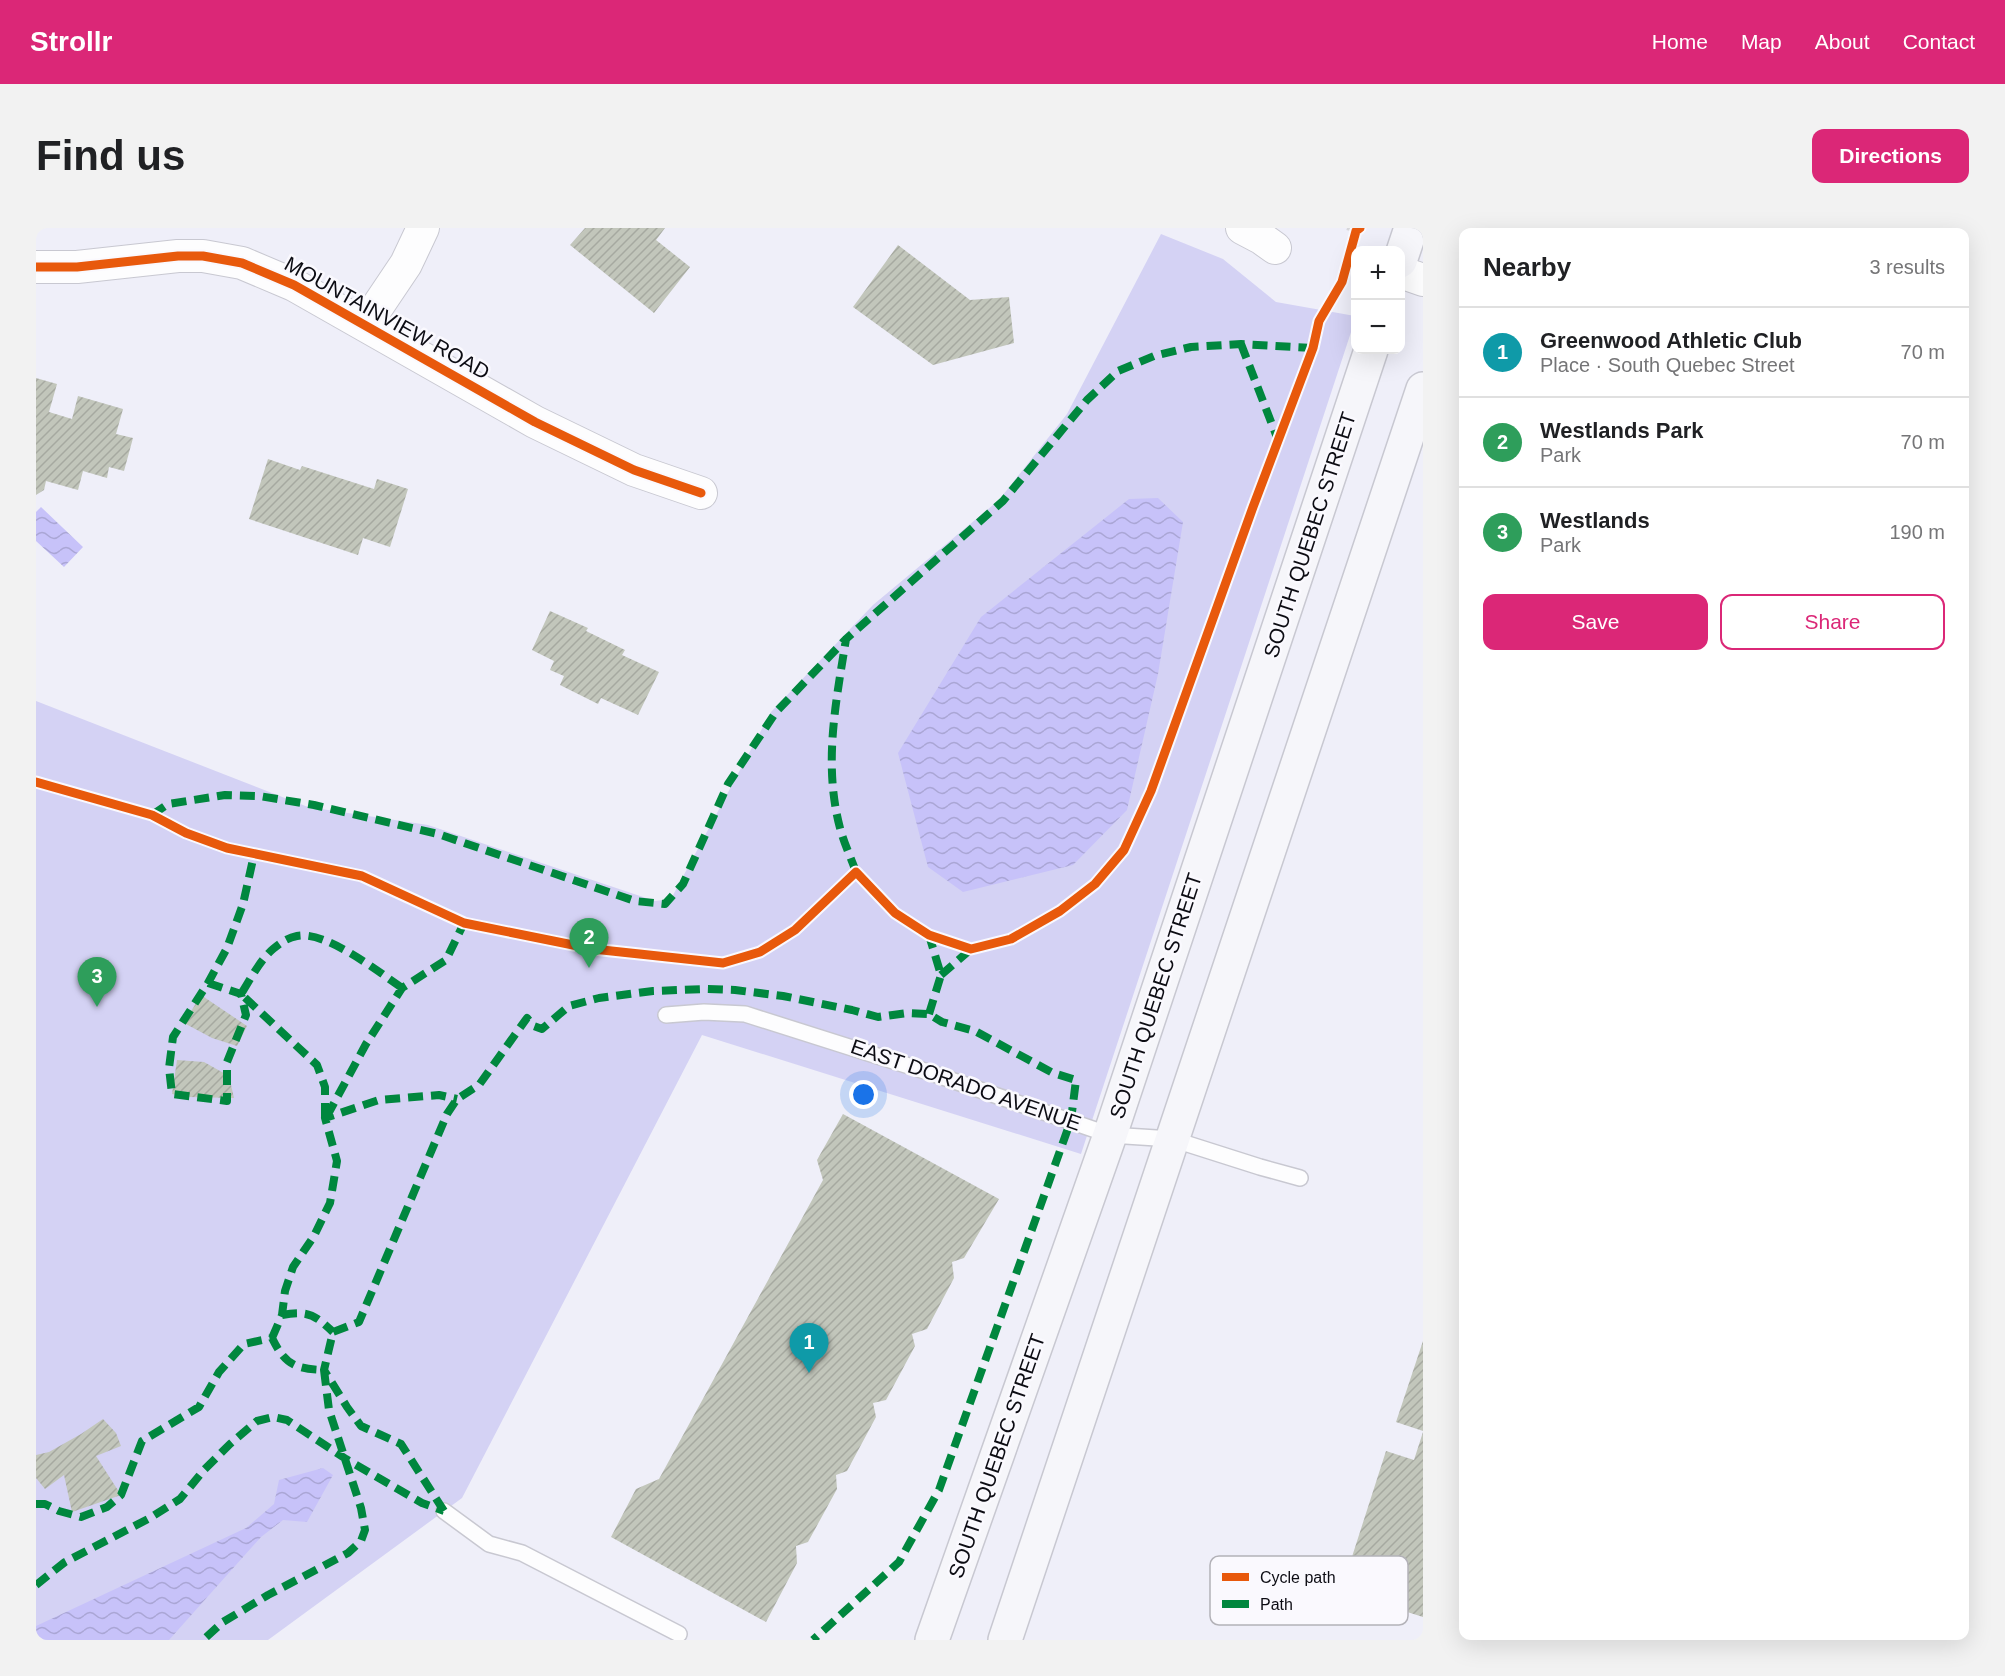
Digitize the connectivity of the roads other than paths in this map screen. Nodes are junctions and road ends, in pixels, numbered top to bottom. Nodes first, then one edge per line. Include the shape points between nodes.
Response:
1 (423, 228) edge
2 (1242, 228) edge
3 (1411, 228) edge
4 (1275, 248) dead end
5 (1405, 248) edge
6 (36, 267) edge
7 (1405, 273) edge
8 (1423, 280) edge
9 (365, 325) junction
10 (1370, 354) edge
11 (1423, 389) edge
12 (701, 493) dead end
13 (666, 1015) dead end
14 (1110, 1135) junction
15 (1172, 1139) junction
16 (1300, 1178) dead end
17 (444, 1511) dead end
18 (679, 1634) dead end
19 (932, 1640) edge
20 (1005, 1640) edge

1 - 9 street via 406,264
2 - 4 street
3 - 5 main road
6 - 9 street, MOUNTAINVIEW ROAD via 77,267 178,256 223,259 276,276
7 - 8 street
9 - 12 street, MOUNTAINVIEW ROAD via 535,422 607,458
10 - 14 main road, SOUTH QUEBEC STREET
11 - 15 main road
13 - 14 lane, EAST DORADO AVENUE via 745,1014 931,1072
14 - 15 lane, EAST DORADO AVENUE
14 - 19 main road, SOUTH QUEBEC STREET
15 - 16 lane, EAST DORADO AVENUE
15 - 20 main road
17 - 18 lane via 489,1544 522,1553

